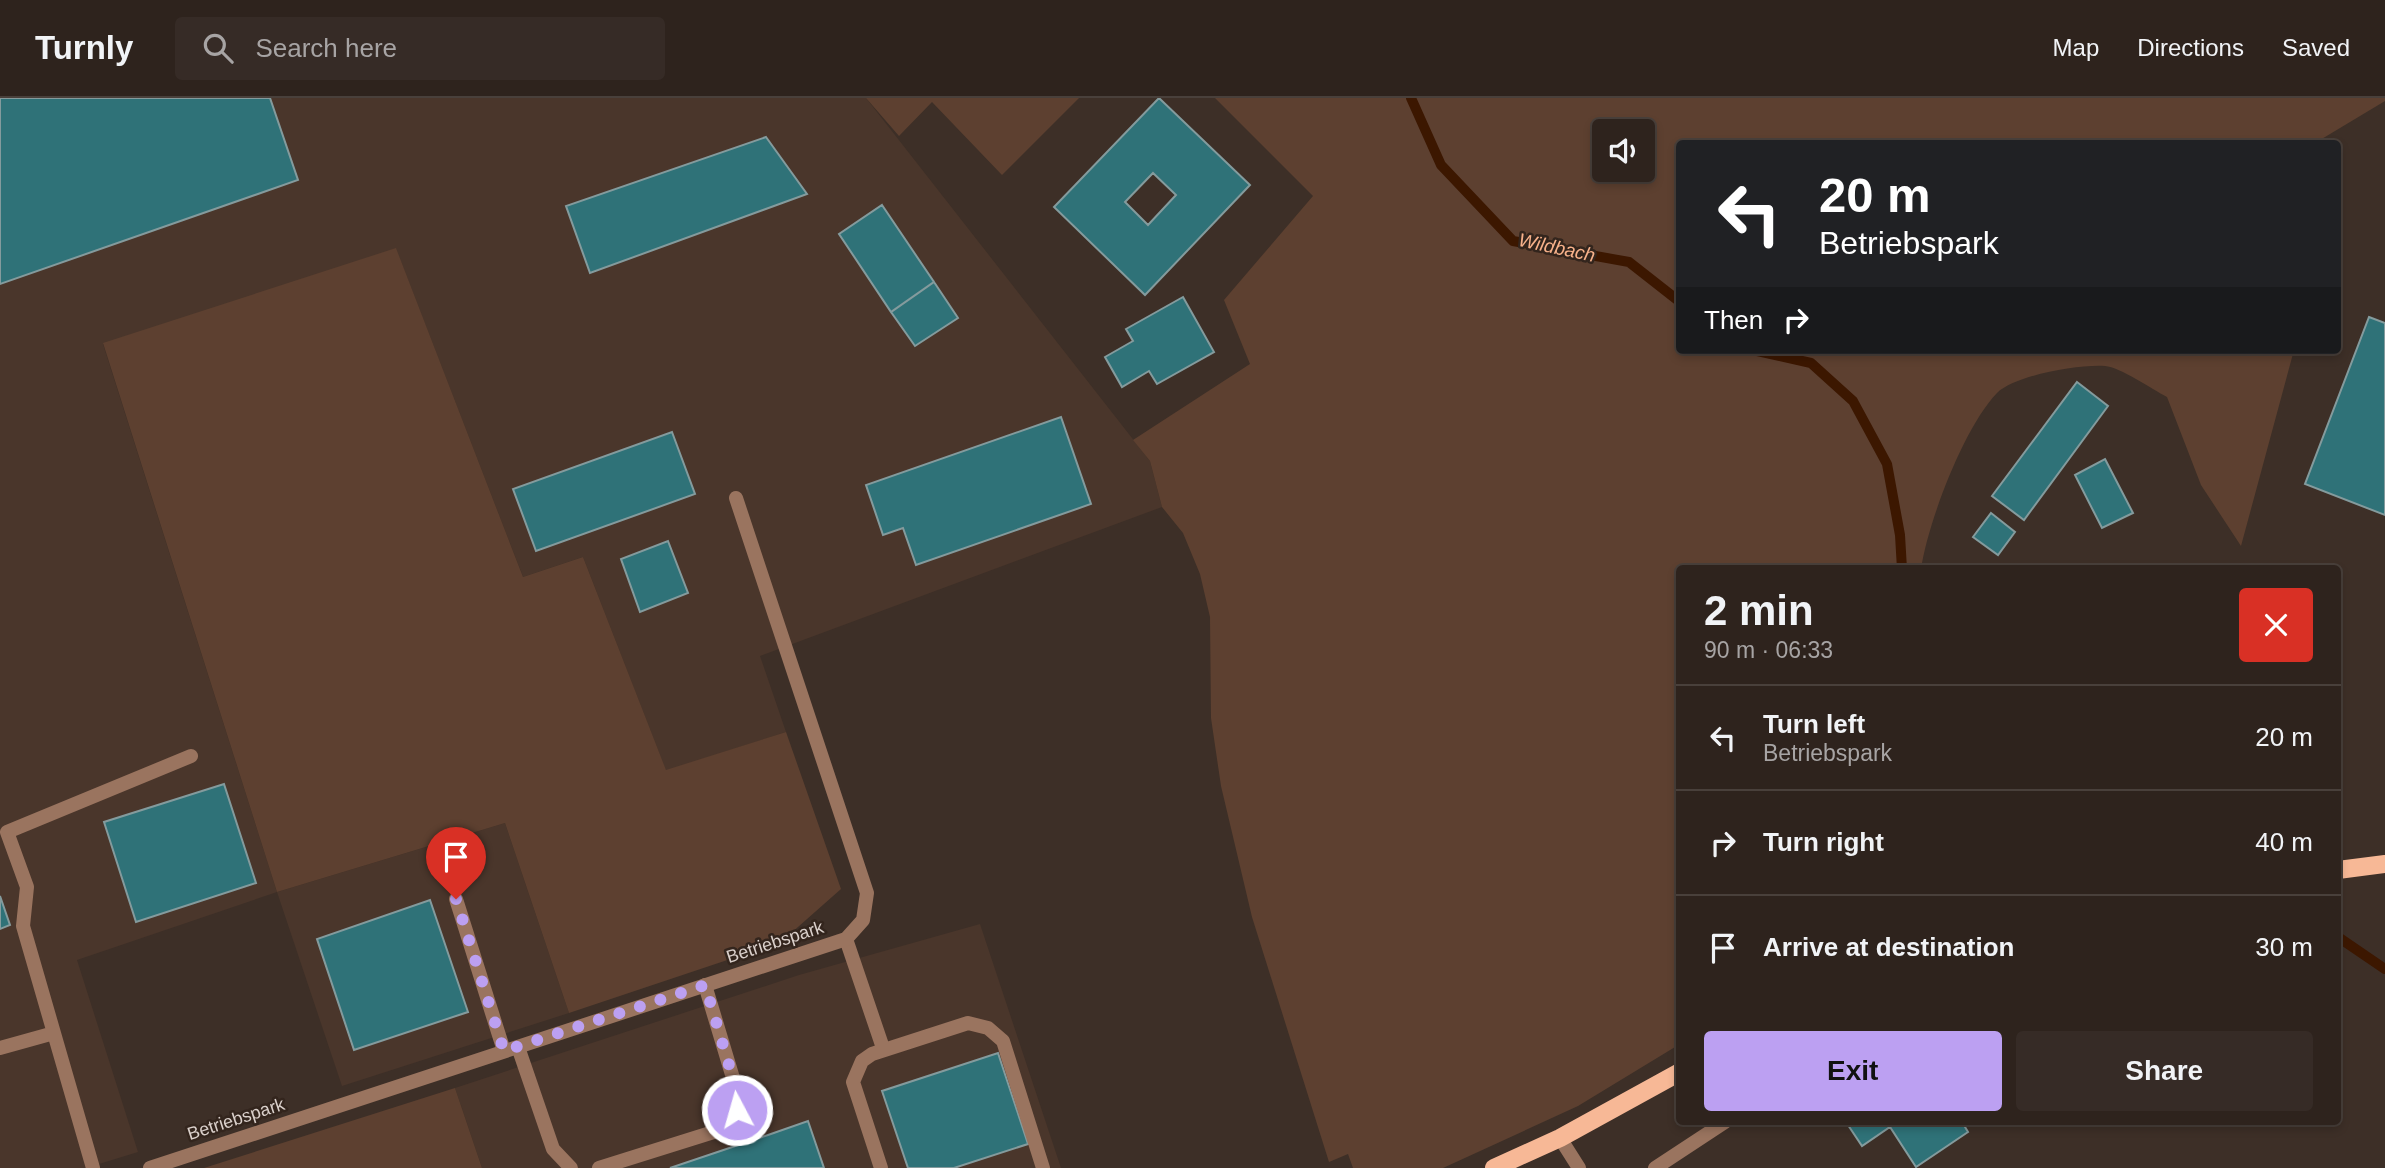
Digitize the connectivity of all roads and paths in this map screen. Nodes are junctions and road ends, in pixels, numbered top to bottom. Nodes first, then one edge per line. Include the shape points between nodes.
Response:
1 (736, 498) dead end
2 (191, 756) dead end
3 (3, 827) edge
4 (2385, 864) edge
5 (2341, 870) edge
6 (456, 899) dead end
7 (846, 939) junction
8 (705, 985) junction
9 (54, 1033) junction
10 (0, 1048) edge
11 (883, 1048) junction
12 (511, 1049) junction
13 (1676, 1074) edge
14 (1720, 1125) edge
15 (1560, 1138) junction
16 (93, 1168) edge
17 (150, 1168) edge
18 (572, 1168) edge
19 (599, 1168) edge
20 (881, 1168) edge
21 (1044, 1168) edge
22 (1494, 1168) edge
23 (1579, 1168) edge
24 (1655, 1168) edge

1 - 7 street, Betriebspark via 867,893 863,920
2 - 3 street
3 - 9 street via 27,887 23,926
4 - 5 main road
6 - 12 street
7 - 8 street, Betriebspark
7 - 11 street
8 - 12 street, Betriebspark
8 - 19 street via 739,1098 737,1110 720,1130
9 - 10 street
9 - 16 street
11 - 20 street via 862,1060 853,1082
11 - 21 street via 968,1023 998,1035
12 - 17 street, Betriebspark
12 - 18 street via 553,1149
13 - 15 main road
14 - 24 street
15 - 22 main road
15 - 23 street

